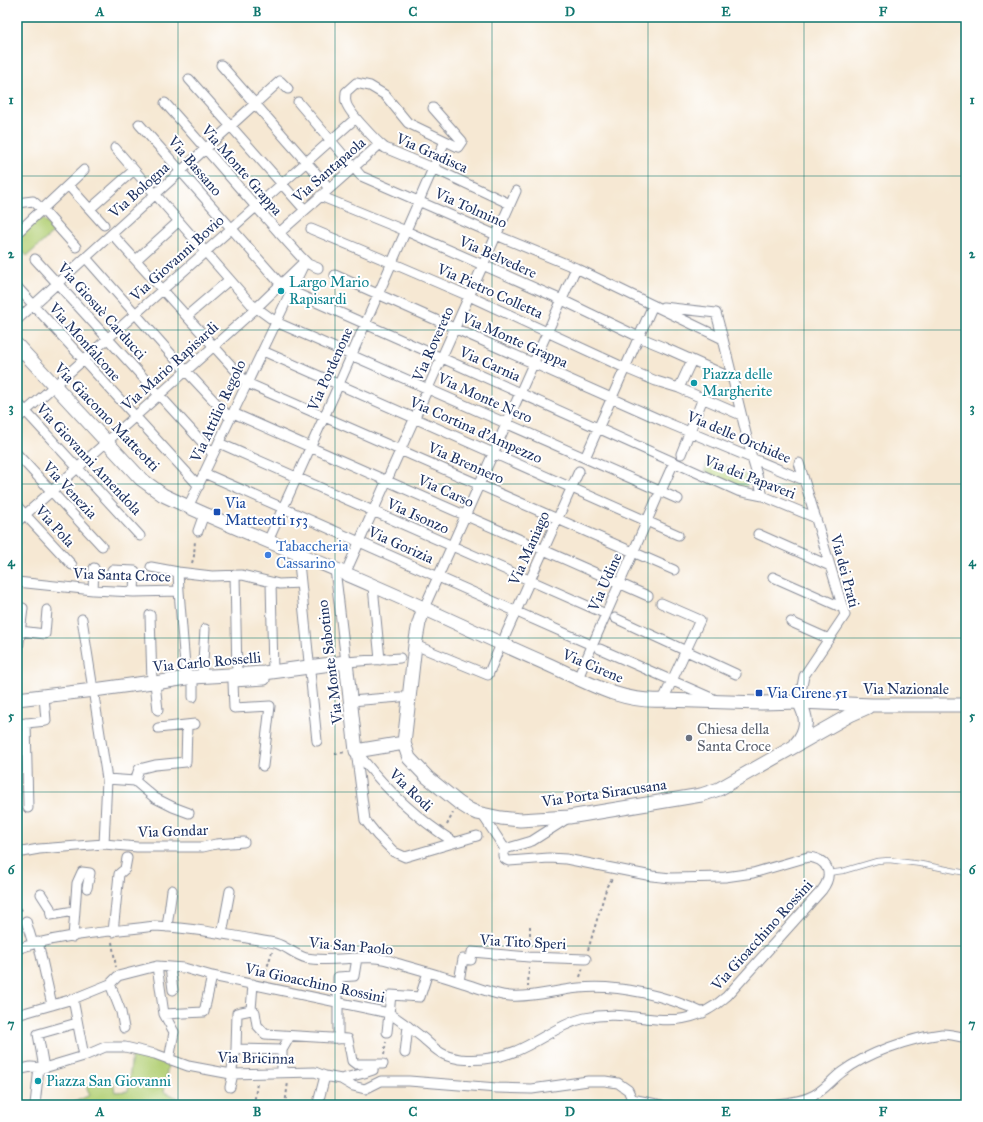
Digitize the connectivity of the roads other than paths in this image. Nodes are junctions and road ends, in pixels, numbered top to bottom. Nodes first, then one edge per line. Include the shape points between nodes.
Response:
1 (221, 65) dead end
2 (189, 79) dead end
3 (288, 89) dead end
4 (298, 102) dead end
5 (165, 103) dead end
6 (254, 104) junction
7 (433, 108) dead end
8 (356, 118) junction
9 (139, 124) dead end
10 (230, 126) junction
11 (331, 140) junction
12 (445, 141) junction
13 (380, 144) junction
14 (115, 148) dead end
15 (206, 148) junction
16 (306, 162) junction
17 (354, 166) junction
18 (433, 168) junction
19 (84, 170) dead end
20 (134, 170) junction
21 (181, 171) junction
22 (282, 184) junction
23 (68, 185) junction
24 (329, 188) junction
25 (516, 191) dead end
26 (155, 194) junction
27 (320, 196) junction
28 (419, 201) junction
29 (17, 203) edge
30 (510, 204) junction
31 (255, 208) junction
32 (42, 209) junction
33 (90, 210) junction
34 (305, 210) junction
35 (179, 221) junction
36 (104, 225) dead end
37 (231, 229) junction
38 (311, 229) dead end
39 (406, 231) junction
40 (17, 233) edge
41 (279, 233) junction
42 (112, 234) junction
43 (496, 235) junction
44 (76, 247) dead end
45 (205, 252) junction
46 (86, 258) junction
47 (35, 259) dead end
48 (136, 260) junction
49 (305, 261) junction
50 (392, 262) junction
51 (483, 266) junction
52 (318, 268) dead end
53 (576, 268) junction
54 (335, 275) dead end
55 (230, 280) junction
56 (279, 282) junction
57 (58, 283) junction
58 (17, 287) edge
59 (163, 290) junction
60 (293, 292) junction
61 (378, 294) junction
62 (469, 296) junction
63 (562, 300) junction
64 (33, 305) junction
65 (655, 306) junction
66 (253, 308) junction
67 (136, 314) junction
68 (186, 316) junction
69 (17, 320) edge
70 (277, 324) junction
71 (366, 324) junction
72 (455, 329) junction
73 (548, 332) junction
74 (638, 337) junction
75 (108, 338) junction
76 (723, 339) junction
77 (17, 344) edge
78 (213, 346) junction
79 (263, 350) junction
80 (352, 355) junction
81 (442, 358) junction
82 (692, 360) junction
83 (83, 361) junction
84 (533, 363) junction
85 (625, 368) junction
86 (186, 370) junction
87 (732, 378) junction
88 (247, 383) junction
89 (339, 384) junction
90 (54, 386) junction
91 (428, 388) junction
92 (679, 388) junction
93 (520, 393) junction
94 (159, 394) junction
95 (612, 398) junction
96 (701, 401) junction
97 (17, 402) edge
98 (26, 412) junction
99 (232, 415) junction
100 (741, 415) junction
101 (135, 416) junction
102 (325, 416) junction
103 (415, 418) junction
104 (17, 419) edge
105 (663, 421) joint
106 (507, 423) junction
107 (598, 428) junction
108 (689, 432) junction
109 (106, 442) junction
110 (219, 443) junction
111 (311, 447) junction
112 (401, 449) junction
113 (493, 453) junction
114 (17, 454) edge
115 (214, 454) junction
116 (681, 454) dead end
117 (585, 458) junction
118 (752, 458) junction
119 (674, 462) junction
120 (799, 463) dead end
121 (77, 468) junction
122 (579, 471) dead end
123 (204, 473) junction
124 (297, 478) junction
125 (387, 480) junction
126 (804, 480) junction
127 (479, 484) junction
128 (199, 486) junction
129 (571, 488) junction
130 (51, 491) junction
131 (659, 494) junction
132 (763, 496) junction
133 (678, 499) dead end
134 (17, 506) edge
135 (188, 507) junction
136 (283, 509) junction
137 (373, 511) junction
138 (25, 514) junction
139 (204, 514) junction
140 (465, 515) junction
141 (816, 518) junction
142 (557, 519) junction
143 (17, 522) edge
144 (647, 522) junction
145 (198, 531) road end
146 (758, 534) dead end
147 (678, 535) dead end
148 (140, 536) dead end
149 (268, 541) junction
150 (360, 542) junction
151 (102, 546) dead end
152 (452, 546) junction
153 (544, 550) junction
154 (634, 552) junction
155 (298, 553) junction
156 (72, 565) dead end
157 (830, 566) junction
158 (151, 567) dead end
159 (94, 568) dead end
160 (112, 570) dead end
161 (674, 570) dead end
162 (340, 571) junction
163 (178, 572) junction
164 (235, 575) junction
165 (438, 577) junction
166 (772, 577) dead end
167 (530, 581) junction
168 (17, 582) edge
169 (271, 582) junction
170 (301, 583) junction
171 (620, 583) junction
172 (374, 586) junction
173 (93, 590) junction
174 (179, 591) junction
175 (134, 592) junction
176 (648, 596) dead end
177 (660, 603) dead end
178 (23, 608) dead end
179 (424, 608) junction
180 (843, 608) junction
181 (47, 610) dead end
182 (516, 612) junction
183 (150, 615) dead end
184 (610, 616) junction
185 (82, 619) dead end
186 (791, 622) dead end
187 (205, 629) dead end
188 (20, 631) junction
189 (829, 639) junction
190 (503, 640) junction
191 (587, 642) dead end
192 (415, 645) junction
193 (600, 649) dead end
194 (686, 650) junction
195 (400, 658) dead end
196 (17, 659) edge
197 (380, 660) junction
198 (346, 662) junction
199 (310, 667) junction
200 (269, 672) junction
201 (736, 674) dead end
202 (237, 675) junction
203 (194, 677) junction
204 (578, 678) junction
205 (672, 681) junction
206 (153, 683) junction
207 (94, 690) junction
208 (44, 696) junction
209 (193, 697) dead end
210 (400, 697) dead end
211 (17, 699) edge
212 (664, 700) junction
213 (351, 701) junction
214 (799, 702) junction
215 (722, 703) junction
216 (761, 703) joint
217 (872, 705) junction
218 (966, 705) edge
219 (158, 710) dead end
220 (22, 724) edge
221 (158, 728) dead end
222 (317, 741) dead end
223 (404, 743) junction
224 (796, 745) junction
225 (356, 751) junction
226 (263, 766) dead end
227 (107, 779) junction
228 (135, 781) junction
229 (28, 808) dead end
230 (189, 813) dead end
231 (482, 814) junction
232 (569, 817) junction
233 (477, 836) dead end
234 (244, 842) dead end
235 (454, 842) junction
236 (104, 844) junction
237 (505, 849) junction
238 (17, 854) edge
239 (127, 858) dead end
240 (828, 873) junction
241 (966, 873) edge
242 (87, 888) dead end
243 (172, 890) dead end
244 (230, 891) dead end
245 (41, 894) dead end
246 (74, 911) junction
247 (26, 921) dead end
248 (167, 927) junction
249 (112, 932) junction
250 (222, 934) junction
251 (73, 936) junction
252 (35, 943) junction
253 (17, 949) edge
254 (357, 958) junction
255 (586, 959) road end
256 (156, 966) junction
257 (170, 967) junction
258 (428, 972) junction
259 (212, 976) junction
260 (459, 981) junction
261 (110, 984) junction
262 (257, 985) junction
263 (173, 990) dead end
264 (73, 999) junction
265 (338, 1002) junction
266 (52, 1005) junction
267 (252, 1010) junction
268 (703, 1013) junction
269 (164, 1014) junction
270 (389, 1014) junction
271 (17, 1015) edge
272 (78, 1023) junction
273 (408, 1026) junction
274 (124, 1028) dead end
275 (387, 1032) road end
276 (290, 1036) junction
277 (966, 1038) edge
278 (338, 1039) junction
279 (236, 1049) junction
280 (282, 1050) junction
281 (405, 1053) dead end
282 (84, 1056) junction
283 (169, 1060) junction
284 (383, 1064) road end
285 (372, 1065) junction
286 (41, 1068) junction
287 (17, 1070) edge
288 (285, 1071) junction
289 (232, 1074) junction
290 (325, 1076) junction
291 (341, 1079) junction
292 (230, 1087) dead end
293 (628, 1102) edge
294 (318, 1103) dead end
295 (35, 1105) edge
296 (661, 1105) edge
297 (768, 1105) edge

1 - 6 street
2 - 10 street
3 - 6 street, Via Bologna via 280,81
4 - 11 street, Via Tolmino
5 - 15 street, Via Monte Grappa
6 - 10 street, Via Bologna
6 - 16 street
7 - 12 street via 462,140 458,147
8 - 11 street, Via Giovanni Bovio
8 - 12 street, Via Gradisca via 346,102 346,92 356,83 370,86 385,95 408,123
8 - 13 street, Via Gradisca
9 - 21 street, Via Bassano
10 - 15 street, Via Bologna
10 - 22 street
11 - 16 street, Via Giovanni Bovio
11 - 17 street, Via Tolmino
12 - 18 street, Via Pordenone
13 - 17 street, Via Santapaola
13 - 18 street, Via Gradisca
14 - 20 street, Via Monte Nero
15 - 21 street, Via Bologna
15 - 31 street, Via Monte Grappa
16 - 22 street, Via Giovanni Bovio
16 - 24 street
17 - 24 street, Via Santapaola
17 - 28 street, Via Tolmino via 361,176
18 - 28 street, Via Pordenone
18 - 30 street, Via Gradisca
19 - 23 street
20 - 26 street, Via Monte Nero
20 - 33 street
21 - 26 street, Via Bologna
21 - 37 street, Via Bassano
22 - 31 street, Via Giovanni Bovio
22 - 34 street
23 - 32 street
23 - 33 street
24 - 27 street, Via Santapaola
25 - 30 street, Via Rovereto
26 - 35 street, Via Monte Nero
26 - 42 street, Via Bologna
27 - 34 street, Via Santapaola
27 - 39 street, Via Belvedere
28 - 39 street, Via Pordenone
28 - 43 street, Via Tolmino
29 - 32 street via 33,201
30 - 43 street, Via Rovereto
31 - 37 street, Via Giovanni Bovio
31 - 41 street, Via Monte Grappa
32 - 40 street
32 - 44 street
33 - 36 street
34 - 41 street, Via Santapaola
35 - 45 street, Via Monte Nero
35 - 48 street
37 - 45 street, Via Giovanni Bovio
37 - 56 street, Via Bassano
38 - 50 street, Via Pietro Colletta
39 - 50 street, Via Pordenone
39 - 51 street, Via Belvedere
41 - 49 street, Via Monte Grappa
42 - 46 street, Via Bologna
42 - 48 street
43 - 51 street, Via Rovereto
43 - 53 street, Via Tolmino
45 - 55 street, Via Monte Nero
45 - 59 street, Via Giovanni Bovio
46 - 57 street, Via Bologna
46 - 67 street
47 - 57 street, Via Giosuè Carducci
48 - 59 street
49 - 52 street, Via Monte Grappa
49 - 56 street, Via Mario Rapisardi
49 - 60 street, Via Attilio Regolo
50 - 61 street, Via Pordenone
50 - 62 street, Via Pietro Colletta
51 - 62 street, Via Rovereto
51 - 63 street, Via Belvedere
53 - 63 street
53 - 65 street, Via Tolmino
54 - 61 street, Via Monte Grappa
55 - 66 street, Via Monte Nero
55 - 68 street
56 - 60 street, Via Bassano
56 - 66 street, Via Mario Rapisardi
57 - 64 street, Via Bologna
57 - 75 street, Via Giosuè Carducci
58 - 64 street, Via Monfalcone
59 - 67 street, Via Giovanni Bovio
59 - 68 street
60 - 70 street, Via Attilio Regolo
60 - 71 street, Via Carnia
61 - 71 street, Via Pordenone
61 - 72 street, Via Monte Grappa
62 - 72 street, Via Rovereto
62 - 73 street, Via Pietro Colletta
63 - 73 street
63 - 74 street, Via Belvedere
64 - 69 street, Via Bologna
64 - 83 street, Via Monfalcone
65 - 74 street
65 - 76 street, Via Tolmino
65 - 76 street via 716,313
66 - 70 street, Via Monte Nero
66 - 78 street, Via Mario Rapisardi
67 - 75 street, Via Giovanni Bovio
67 - 86 street
68 - 78 street
70 - 79 street, Via Attilio Regolo
70 - 80 street, Via Monte Nero
71 - 80 street, Via Pordenone
71 - 81 street, Via Carnia
72 - 81 street, Via Rovereto
72 - 84 street, Via Monte Grappa
73 - 84 street
73 - 85 street, Via Pietro Colletta
74 - 82 street, Via Belvedere
74 - 85 street
75 - 83 street, Via Giovanni Bovio
75 - 94 street, Via Giosuè Carducci
76 - 87 street
77 - 90 main road, Via Giacomo Matteotti
78 - 86 street, Via Mario Rapisardi
78 - 88 street
79 - 88 street, Via Attilio Regolo
79 - 89 street, Via Cortina d'Ampezzo
80 - 89 street, Via Pordenone
80 - 91 street, Via Monte Nero
81 - 91 street, Via Rovereto
81 - 93 street, Via Carnia
82 - 87 street, Via Belvedere
82 - 92 street
83 - 90 street, Via Giovanni Bovio
83 - 101 street, Via Monfalcone
84 - 93 street
84 - 95 street, Via Monte Grappa
85 - 92 street, Via Pietro Colletta
85 - 95 street
86 - 94 street, Via Mario Rapisardi
86 - 99 street
87 - 100 street
88 - 99 street, Via Attilio Regolo
88 - 102 street, Via Brennero
89 - 102 street, Via Pordenone
89 - 103 street, Via Cortina d'Ampezzo
90 - 98 street, Via Giovanni Bovio
90 - 109 main road, Via Giacomo Matteotti
91 - 103 street, Via Rovereto
91 - 106 street, Via Monte Nero
92 - 96 street, Via Pietro Colletta
93 - 106 street
93 - 107 street, Via Carnia
94 - 101 street, Via Mario Rapisardi
94 - 115 street, Via Giosuè Carducci
95 - 105 street, Via Monte Grappa
95 - 107 street
96 - 100 street, Via Pietro Colletta
96 - 108 street
97 - 98 street, Via Giovanni Amendola
98 - 104 street, Via Giovanni Bovio
98 - 121 street, Via Giovanni Amendola
99 - 110 street, Via Attilio Regolo
99 - 111 street, Via Carso
100 - 118 street
101 - 109 street, Via Mario Rapisardi
101 - 128 street, Via Monfalcone
102 - 111 street, Via Pordenone
102 - 112 street, Via Brennero
103 - 112 street, Via Rovereto
103 - 113 street, Via Cortina d'Ampezzo
105 - 108 street, Via delle Orchidee
106 - 113 street
106 - 117 street, Via Monte Nero
107 - 117 street
107 - 119 street, Via Carnia
108 - 116 street
108 - 118 street, Via delle Orchidee
109 - 121 street, Via Mario Rapisardi
109 - 135 main road, Via Giacomo Matteotti via 141,479 163,495
110 - 115 street, Via Attilio Regolo
110 - 124 street, Via Isonzo
111 - 124 street, Via Pordenone
111 - 125 street, Via Carso
112 - 125 street, Via Rovereto
112 - 127 street, Via Brennero
113 - 127 street
113 - 129 street, Via Cortina d'Ampezzo
114 - 130 street, Via Venezia
115 - 123 street, Via Attilio Regolo
117 - 131 street, Via Monte Nero
118 - 126 street, Via delle Orchidee
118 - 132 street
119 - 131 street, Via Udine
119 - 132 street, Via dei Papaveri via 738,491
120 - 126 street, Via dei Prati
121 - 130 street, Via Mario Rapisardi
121 - 148 street, Via Giovanni Amendola
122 - 129 street, Via Maniago
123 - 128 street, Via Attilio Regolo
123 - 136 street, Via Gorizia
124 - 136 street, Via Pordenone
124 - 137 street, Via Isonzo
125 - 137 street, Via Rovereto
125 - 140 street, Via Carso
126 - 141 street, Via dei Prati
127 - 140 street
127 - 142 street, Via Brennero
128 - 135 street, Via Attilio Regolo
129 - 142 street, Via Maniago
129 - 144 street, Via Cortina d'Ampezzo
130 - 138 street, Via Mario Rapisardi
130 - 151 street, Via Venezia
131 - 133 street, Via Monte Nero
131 - 144 street, Via Udine
132 - 141 street, Via dei Papaveri
134 - 138 street, Via Pola
135 - 139 main road, Via Giacomo Matteotti
136 - 149 street, Via Pordenone
136 - 150 street, Via Gorizia
137 - 150 street, Via Rovereto
137 - 152 street, Via Isonzo
138 - 143 street, Via Mario Rapisardi
138 - 156 street, Via Pola
139 - 145 street
139 - 149 main road, Via Giacomo Matteotti
140 - 152 street
140 - 153 street, Via Carso
141 - 157 street, Via dei Prati
142 - 153 street, Via Maniago
142 - 154 street, Via Brennero
144 - 147 street, Via Cortina d'Ampezzo
144 - 154 street, Via Udine
146 - 157 street
149 - 155 main road, Via Giacomo Matteotti
150 - 162 street, Via Rovereto
150 - 165 street, Via Gorizia
152 - 165 street
152 - 167 street, Via Isonzo
153 - 167 street, Via Maniago
153 - 171 street, Via Carso
154 - 161 street, Via Brennero
154 - 171 street, Via Udine
155 - 162 main road, Via Giacomo Matteotti
155 - 170 street
157 - 180 street, Via dei Prati
158 - 163 street
159 - 173 street
160 - 175 street via 135,572
162 - 172 main road, Via Giacomo Matteotti
162 - 198 street, Via Monte Sabotino
163 - 164 street, Via Santa Croce via 212,576
163 - 174 street, Via Santa Croce
164 - 169 street, Via Santa Croce
164 - 202 street
165 - 179 street
165 - 182 street, Via Gorizia
166 - 180 street
167 - 182 street, Via Maniago
167 - 184 street, Via Isonzo
168 - 173 street, Via Santa Croce
169 - 170 street, Via Santa Croce
169 - 200 street
170 - 199 street
171 - 176 street, Via Carso
171 - 184 street, Via Udine
172 - 179 main road, Via Giacomo Matteotti
172 - 197 street
173 - 175 street, Via Santa Croce
174 - 175 street, Via Santa Croce
174 - 203 street
177 - 194 street via 700,620
178 - 188 street
179 - 190 main road, Via Cirene
179 - 192 main road, Via Porta Siracusana
180 - 189 street, Via dei Prati via 845,615
181 - 188 street via 45,634
182 - 190 street, Via Maniago
182 - 191 street, Via Gorizia
183 - 206 street
184 - 194 street, Via Isonzo
184 - 204 street, Via Udine
185 - 207 street
186 - 189 street
187 - 203 street
188 - 196 street
189 - 214 street, Via dei Prati via 804,676
190 - 192 street, Via Maniago via 488,674
190 - 204 main road, Via Cirene
192 - 223 main road, Via Porta Siracusana
193 - 205 street
194 - 201 street, Via Isonzo
194 - 205 street
195 - 197 street, Via Carlo Rosselli
197 - 198 street, Via Carlo Rosselli
198 - 199 main road, Via Carlo Rosselli
198 - 213 main road, Via Monte Sabotino
199 - 200 main road, Via Carlo Rosselli
199 - 222 street
200 - 202 main road, Via Carlo Rosselli
200 - 226 street via 265,680 234,682 234,708 270,706
202 - 203 main road, Via Carlo Rosselli
203 - 206 main road, Via Carlo Rosselli
203 - 209 street
204 - 212 main road, Via Cirene via 604,691 650,701
205 - 212 street
205 - 215 street
206 - 207 main road, Via Carlo Rosselli
206 - 219 street
207 - 208 main road, Via Carlo Rosselli
207 - 227 street
208 - 211 main road, Via Carlo Rosselli
208 - 220 street via 46,721
210 - 213 street
212 - 215 main road, Via Cirene
213 - 225 main road, Via Monte Sabotino
214 - 216 main road, Via Nazionale
214 - 217 main road, Via Nazionale
214 - 224 main road via 806,719 802,737
215 - 216 main road, Via Cirene
217 - 218 main road, Via Nazionale
217 - 224 main road, Via Porta Siracusana via 850,714
220 - 229 street
221 - 228 street via 191,724 186,762 139,769
223 - 225 main road
223 - 231 main road, Via Porta Siracusana via 408,758 427,777 459,803
224 - 232 main road, Via Porta Siracusana via 719,789 701,795
225 - 235 street, Via Rodi via 408,809
225 - 235 street via 365,820 394,852 405,857
227 - 228 street
227 - 236 street
228 - 230 street via 155,798
231 - 232 main road, Via Porta Siracusana via 520,820
231 - 237 street
232 - 237 street via 532,841
233 - 235 street
234 - 236 street, Via Gondar via 203,847
236 - 238 street, Via Gondar via 39,849
237 - 240 street, Via Gioacchino Rossini via 502,856 509,861 566,859 671,878 725,877 753,873 808,857 821,862
239 - 249 street via 125,869 119,874
240 - 241 lane via 889,860
240 - 268 street, Via Gioacchino Rossini via 827,883 822,890 727,996
242 - 246 street via 90,873 82,872 77,883
243 - 248 street
244 - 250 street
245 - 246 street via 50,908 51,915
246 - 251 street
247 - 252 street
248 - 249 street, Via San Paolo via 155,926
248 - 250 street, Via San Paolo
249 - 251 street, Via San Paolo
250 - 254 street, Via San Paolo via 275,943 305,958
251 - 252 street, Via San Paolo
252 - 253 street, Via San Paolo
252 - 266 street
254 - 258 street, Via San Paolo via 388,960
254 - 265 street via 354,976 338,977
255 - 260 street, Via Tito Speri via 472,952 471,960 463,959
256 - 257 street, Via Gioacchino Rossini
256 - 261 street, Via Gioacchino Rossini via 118,976
256 - 269 street
257 - 259 street, Via Gioacchino Rossini
257 - 263 street
258 - 260 street, Via San Paolo
258 - 270 street via 420,997 391,995
259 - 262 street, Via Gioacchino Rossini
259 - 269 street via 204,1012
260 - 268 street, Via San Paolo via 495,994 510,996 544,995 577,988 608,987 676,1002
261 - 264 street
261 - 274 street
262 - 265 street, Via Gioacchino Rossini
262 - 267 street
264 - 266 street
264 - 272 street
265 - 270 street, Via Gioacchino Rossini
265 - 278 street
266 - 271 street
267 - 276 street via 255,1012 257,1025 265,1034
267 - 279 street via 237,1013
268 - 273 street, Via Gioacchino Rossini via 671,1020 610,1015 585,1018 562,1026 517,1051 475,1060 444,1055
269 - 283 street via 174,1032
270 - 273 street, Via Gioacchino Rossini
270 - 275 street
272 - 282 street
272 - 286 street via 38,1034
273 - 281 street
276 - 278 street
276 - 280 street
277 - 297 street via 943,1034 882,1050 856,1062 811,1097
278 - 285 street via 348,1040 352,1061 356,1064
279 - 280 street
279 - 289 street
280 - 288 street
282 - 283 street, Via Bricinna via 105,1048 125,1047
282 - 286 street, Via Bricinna
283 - 289 street, Via Bricinna via 200,1069
284 - 285 street
285 - 291 street via 372,1070 364,1074
286 - 287 street, Via Bricinna
286 - 295 street
288 - 289 street, Via Bricinna
288 - 290 street, Via Bricinna via 315,1072
289 - 292 street
290 - 291 street, Via Bricinna
290 - 294 street
291 - 293 street, Via Bricinna via 365,1089 381,1081 532,1089 605,1081 618,1083 628,1090
293 - 296 street

